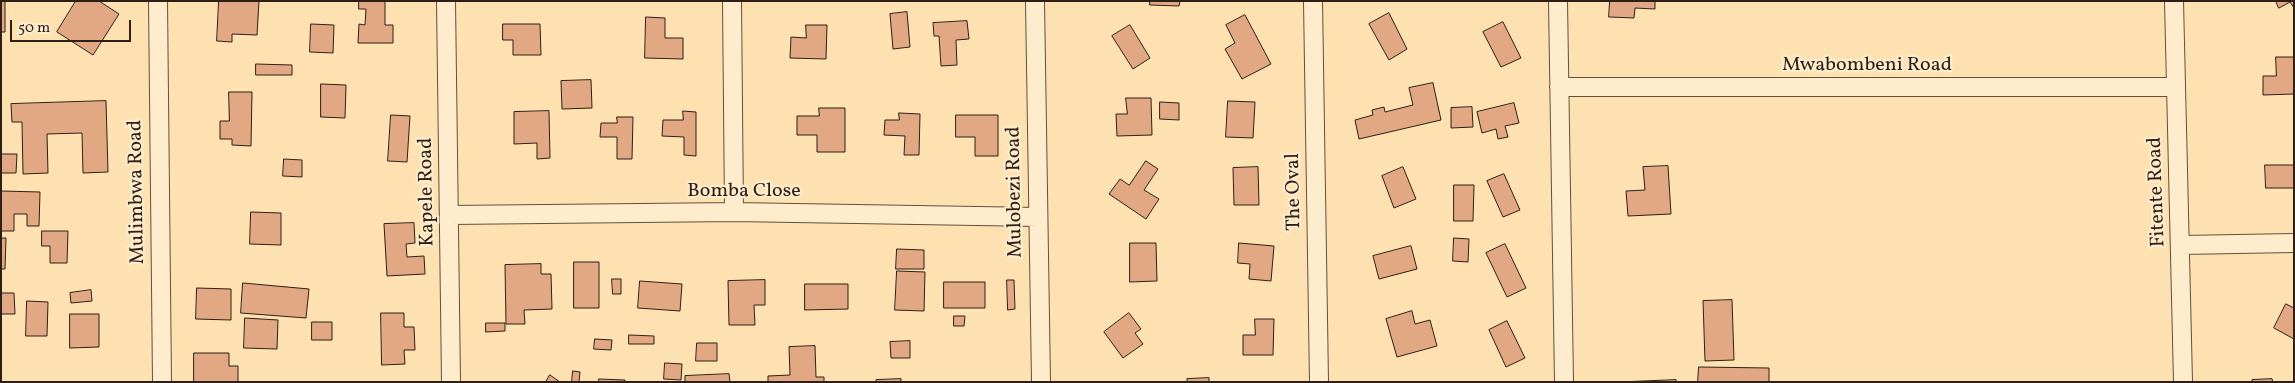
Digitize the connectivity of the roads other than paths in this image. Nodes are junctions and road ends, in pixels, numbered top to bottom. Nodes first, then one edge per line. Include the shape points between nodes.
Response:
1 (158, 1) edge
2 (446, 1) edge
3 (732, 1) edge
4 (1035, 1) edge
5 (1313, 1) edge
6 (1558, 1) edge
7 (2174, 1) edge
8 (1559, 87) junction
9 (2176, 87) junction
10 (734, 212) junction
11 (450, 215) junction
12 (1038, 217) junction
13 (2294, 243) edge
14 (2181, 245) junction
15 (162, 382) edge
16 (451, 382) edge
17 (1041, 382) edge
18 (1319, 382) edge
19 (1564, 382) edge
20 (2183, 382) edge

1 - 15 street, Mulimbwa Road
2 - 11 street, Kapele Road
3 - 10 street
4 - 12 street, Mulobezi Road
5 - 18 street, The Oval
6 - 8 street
7 - 9 street, Fitente Road
8 - 9 street, Mwabombeni Road
8 - 19 street
9 - 14 street, Fitente Road
10 - 11 street, Bomba Close
10 - 12 street, Bomba Close
11 - 16 street, Kapele Road
12 - 17 street, Mulobezi Road
13 - 14 street
14 - 20 street, Fitente Road

